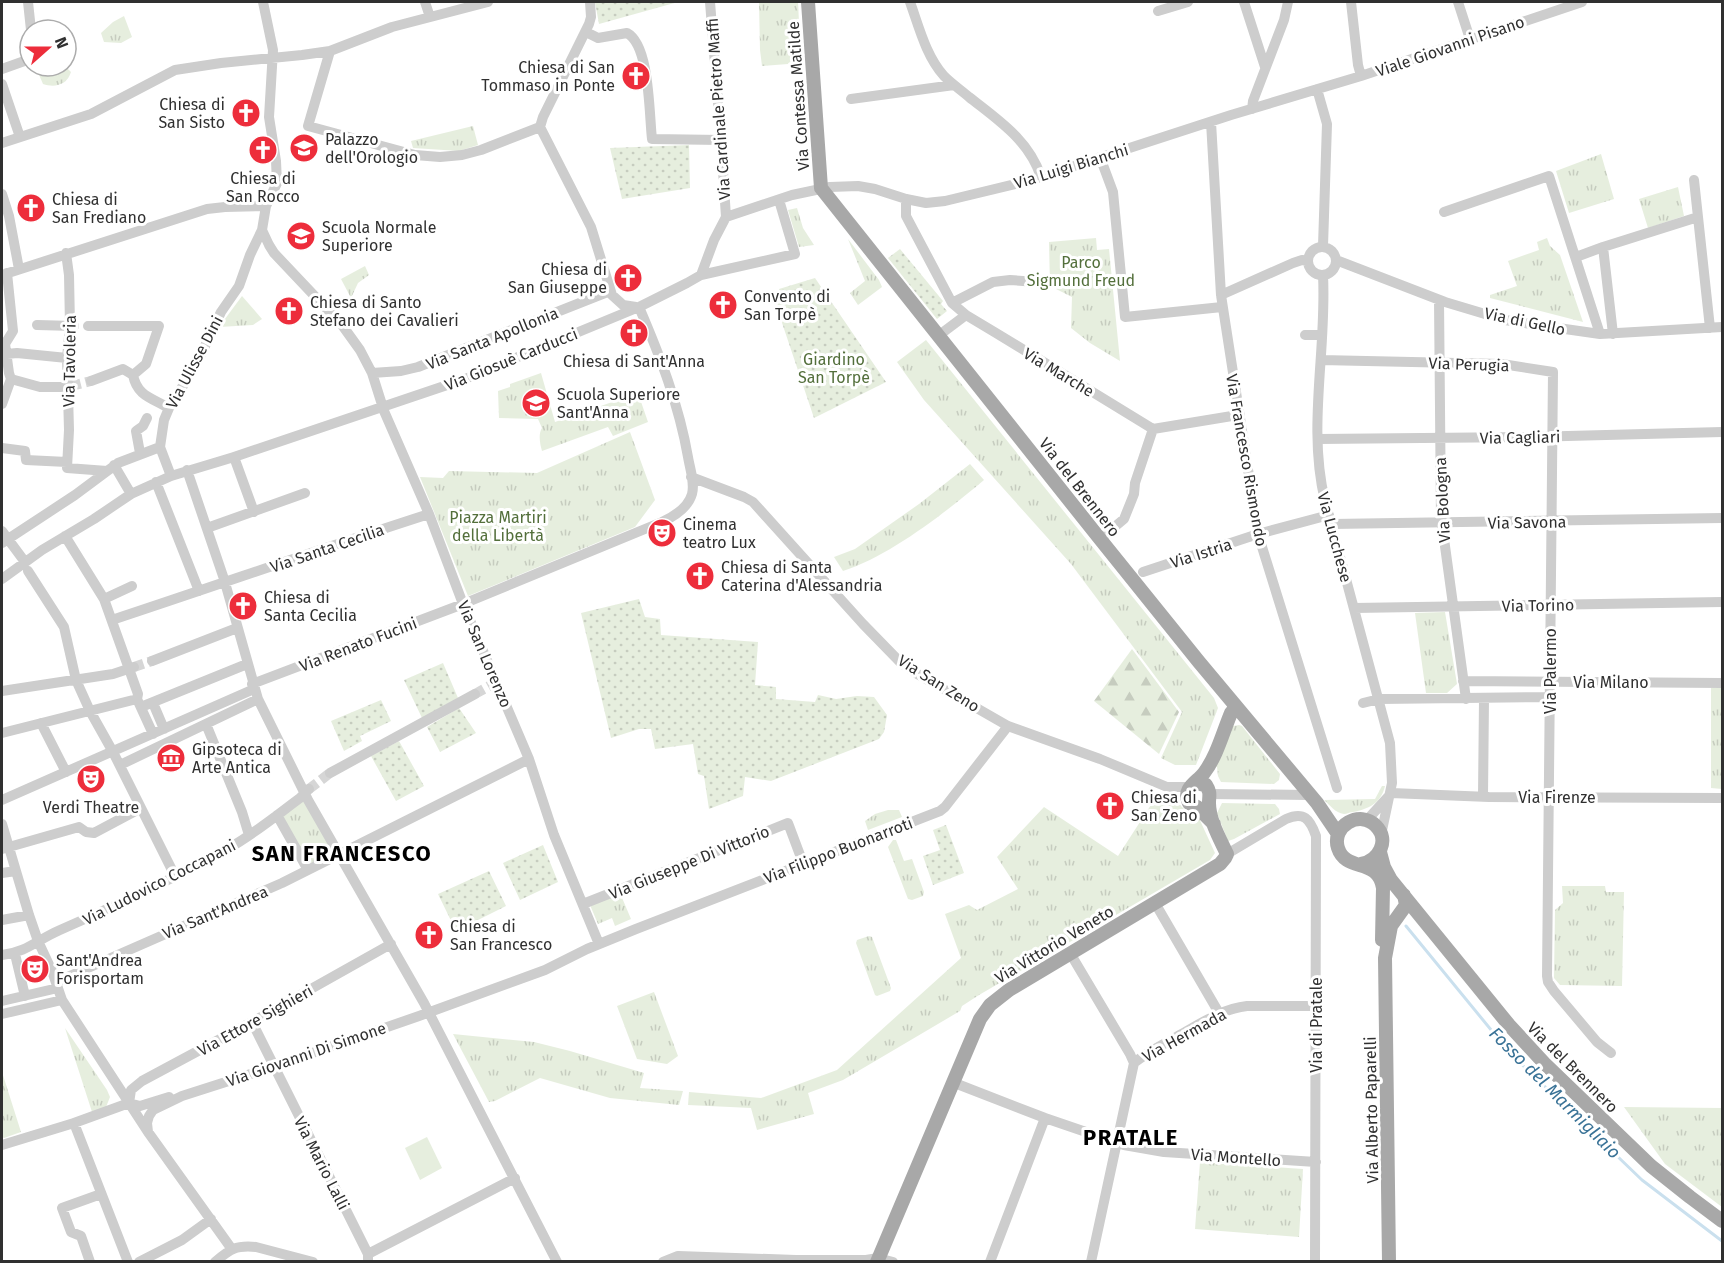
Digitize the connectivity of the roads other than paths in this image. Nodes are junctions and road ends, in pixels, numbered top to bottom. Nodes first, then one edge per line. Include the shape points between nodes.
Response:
1 (28, 2) edge
2 (263, 2) edge
3 (425, 2) edge
4 (488, 2) edge
5 (590, 2) edge
6 (710, 2) edge
7 (808, 2) edge
8 (910, 2) edge
9 (1188, 2) edge
10 (1244, 2) edge
11 (1288, 2) edge
12 (1351, 2) edge
13 (1458, 2) edge
14 (1582, 2) edge
15 (1158, 11) dead end
16 (430, 17) junction
17 (30, 18) edge
18 (586, 32) junction
19 (1470, 39) junction
20 (330, 51) junction
21 (273, 57) junction
22 (18, 63) edge
23 (1265, 67) junction
24 (2, 69) edge
25 (1361, 76) junction
26 (2, 84) edge
27 (954, 85) junction
28 (1317, 89) junction
29 (851, 99) dead end
30 (1252, 109) junction
31 (1211, 122) junction
32 (540, 127) junction
33 (20, 137) junction
34 (722, 140) junction
35 (2, 144) edge
36 (1101, 157) junction
37 (1041, 177) junction
38 (1694, 180) dead end
39 (821, 188) junction
40 (2, 194) edge
41 (779, 200) junction
42 (906, 200) junction
43 (266, 206) junction
44 (5, 212) edge
45 (1444, 212) dead end
46 (726, 217) junction
47 (1698, 217) junction
48 (262, 230) junction
49 (1323, 246) junction
50 (1604, 247) junction
51 (68, 253) junction
52 (1576, 257) junction
53 (1336, 260) junction
54 (1308, 261) junction
55 (19, 269) junction
56 (4, 274) edge
57 (701, 275) junction
58 (1323, 275) junction
59 (1051, 283) dead end
60 (610, 291) junction
61 (1221, 295) junction
62 (1439, 300) junction
63 (952, 303) junction
64 (639, 307) junction
65 (1222, 307) junction
66 (966, 315) junction
67 (37, 326) dead end
68 (72, 326) junction
69 (88, 326) dead end
70 (1722, 327) edge
71 (1710, 328) junction
72 (1305, 334) dead end
73 (1600, 334) junction
74 (1613, 334) junction
75 (1322, 335) junction
76 (938, 336) junction
77 (7, 354) junction
78 (67, 358) junction
79 (1321, 360) junction
80 (1439, 363) junction
81 (370, 369) junction
82 (7, 375) edge
83 (133, 375) junction
84 (91, 381) tunnel mouth
85 (69, 386) junction
86 (2, 404) edge
87 (383, 406) junction
88 (168, 408) junction
89 (1238, 415) junction
90 (147, 418) dead end
91 (1154, 429) junction
92 (1722, 432) edge
93 (1553, 436) junction
94 (1440, 438) junction
95 (1318, 439) junction
96 (160, 447) junction
97 (2, 448) edge
98 (140, 453) junction
99 (234, 457) junction
100 (67, 465) junction
101 (110, 468) junction
102 (187, 470) junction
103 (171, 476) junction
104 (692, 477) junction
105 (156, 482) junction
106 (304, 493) dead end
107 (131, 495) junction
108 (254, 512) junction
109 (429, 514) junction
110 (1722, 518) edge
111 (1330, 519) junction
112 (1551, 522) junction
113 (1441, 523) junction
114 (207, 528) junction
115 (1258, 534) junction
116 (65, 536) junction
117 (4, 537) edge
118 (1100, 539) junction
119 (25, 565) junction
120 (1143, 572) dead end
121 (2, 579) edge
122 (225, 583) junction
123 (132, 586) dead end
124 (200, 591) junction
125 (104, 599) junction
126 (1722, 602) edge
127 (463, 604) junction
128 (1550, 605) junction
129 (1453, 607) junction
130 (1354, 608) junction
131 (112, 620) junction
132 (237, 628) junction
133 (152, 661) tunnel mouth
134 (247, 664) junction
135 (132, 668) junction
136 (76, 680) junction
137 (1463, 681) junction
138 (1550, 682) junction
139 (1722, 683) edge
140 (254, 690) junction
141 (2, 691) edge
142 (475, 694) tunnel mouth
143 (1550, 697) junction
144 (1379, 699) junction
145 (1466, 699) junction
146 (1484, 699) junction
147 (139, 703) junction
148 (153, 703) junction
149 (1363, 703) dead end
150 (1236, 707) junction
151 (90, 711) junction
152 (41, 723) junction
153 (206, 724) junction
154 (1008, 726) junction
155 (164, 729) junction
156 (2, 733) edge
157 (153, 734) junction
158 (113, 752) junction
159 (529, 759) junction
160 (120, 765) junction
161 (66, 772) junction
162 (330, 773) tunnel mouth
163 (1192, 785) junction
164 (1171, 788) junction
165 (1337, 788) dead end
166 (307, 791) junction
167 (1391, 794) junction
168 (1483, 796) junction
169 (1549, 797) junction
170 (1722, 798) edge
171 (1313, 799) junction
172 (2, 800) edge
173 (1201, 802) junction
174 (141, 808) junction
175 (277, 815) junction
176 (1367, 820) junction
177 (1282, 822) joint
178 (1347, 823) junction
179 (2, 824) edge
180 (1338, 834) junction
181 (249, 835) junction
182 (1381, 835) junction
183 (5, 848) edge
184 (1380, 852) junction
185 (339, 854) junction
186 (1227, 854) junction
187 (803, 863) junction
188 (1361, 864) junction
189 (308, 870) junction
190 (16, 871) junction
191 (2, 873) edge
192 (175, 876) junction
193 (1404, 896) junction
194 (1155, 903) junction
195 (1383, 903) junction
196 (583, 904) junction
197 (1401, 912) junction
198 (29, 915) junction
199 (1421, 915) junction
200 (2, 920) edge
201 (38, 941) junction
202 (390, 944) junction
203 (599, 944) junction
204 (1070, 953) junction
205 (15, 954) junction
206 (2, 955) edge
207 (1385, 958) junction
208 (57, 985) junction
209 (25, 996) junction
210 (62, 1000) junction
211 (2, 1001) edge
212 (1316, 1006) junction
213 (429, 1012) junction
214 (1219, 1013) junction
215 (2, 1014) edge
216 (252, 1022) junction
217 (1611, 1053) dead end
218 (1134, 1064) junction
219 (273, 1066) junction
220 (952, 1082) junction
221 (182, 1096) junction
222 (129, 1103) junction
223 (1045, 1118) junction
224 (74, 1123) junction
225 (148, 1132) junction
226 (1117, 1143) junction
227 (2, 1146) edge
228 (1316, 1162) junction
229 (515, 1178) junction
230 (101, 1194) junction
231 (211, 1219) junction
232 (1722, 1221) edge
233 (231, 1248) junction
234 (368, 1258) edge
235 (821, 1260) edge
236 (877, 1260) edge
237 (90, 1262) edge
238 (129, 1262) edge
239 (139, 1262) edge
240 (214, 1262) edge
241 (314, 1262) edge
242 (557, 1262) edge
243 (663, 1262) edge
244 (893, 1262) edge
245 (990, 1262) edge
246 (1091, 1262) edge
247 (1315, 1262) edge
248 (1389, 1262) edge

1 - 17 street
2 - 21 street
3 - 16 street
4 - 16 street
5 - 18 street
6 - 34 street, Via Cardinale Pietro Maffi
7 - 39 main road, Via Contessa Matilde
8 - 27 street via 933,61
9 - 15 street
10 - 23 street
11 - 23 street
12 - 25 street
13 - 19 street
14 - 19 street, Viale Giovanni Pisano
16 - 20 street
18 - 32 street
18 - 34 street via 598,38 627,33 637,42 647,82 652,139
19 - 25 street, Viale Giovanni Pisano
20 - 21 street
20 - 32 street via 308,126 415,155 440,157 481,150
21 - 33 street via 187,67 168,73 90,114
21 - 43 street, Via Ulisse Dini via 269,117 277,183
22 - 24 street
23 - 30 street
25 - 28 street, Viale Giovanni Pisano
26 - 33 street
27 - 29 street
27 - 37 street via 1018,137 1033,156
28 - 30 street, Via Luigi Bianchi
28 - 49 street via 1327,124
30 - 31 street, Via Luigi Bianchi
31 - 36 street, Via Luigi Bianchi
31 - 61 street, Via Francesco Rismondo
32 - 60 street via 591,227
33 - 35 street
34 - 46 street, Via Cardinale Pietro Maffi
36 - 37 street, Via Luigi Bianchi
36 - 65 street via 1113,192 1125,317
37 - 42 street, Via Luigi Bianchi via 945,201
38 - 47 street
39 - 41 street, Via Luigi Bianchi
39 - 42 street, Via Luigi Bianchi via 867,187
39 - 76 main road, Via del Brennero
40 - 44 street
41 - 46 street, Via Luigi Bianchi
41 - 57 street, Via Giosuè Carducci via 795,254
42 - 63 street via 906,216
43 - 48 street, Via Ulisse Dini
43 - 51 street via 207,209
44 - 55 street
45 - 52 street via 1549,176
46 - 57 street
47 - 50 street
47 - 71 street
48 - 81 street, Via San Lorenzo via 274,253 339,322
48 - 88 street, Via Ulisse Dini via 239,286
49 - 53 street via 1332,251
49 - 54 street via 1311,252
50 - 52 street
50 - 74 street
51 - 55 street
51 - 68 street, Via Tavoleria
52 - 73 street
53 - 58 street via 1333,269
53 - 62 street, Via di Gello
54 - 58 street via 1316,273
54 - 61 street via 1293,263
55 - 56 street
56 - 77 street via 13,331 5,344
57 - 64 street, Via Giosuè Carducci
58 - 75 street, Via Lucchese
59 - 63 street via 993,282
60 - 64 street via 619,303
60 - 81 street, Via Santa Apollonia via 418,368
61 - 65 street, Via Francesco Rismondo
62 - 73 street, Via di Gello via 1505,320
62 - 80 street, Via Bologna
63 - 66 street, Via Marche
64 - 87 street, Via Giosuè Carducci via 465,379
64 - 104 street via 674,395
65 - 89 street, Via Francesco Rismondo
66 - 76 street
66 - 91 street, Via Marche
67 - 68 street
68 - 78 street, Via Tavoleria
69 - 83 street via 159,326 146,364
70 - 71 street, Via di Gello
71 - 74 street, Via di Gello
72 - 75 street
73 - 74 street, Via di Gello
75 - 79 street, Via Lucchese
76 - 118 main road, Via del Brennero
77 - 78 street
77 - 82 street
78 - 85 street, Via Tavoleria
79 - 80 street, Via Perugia
79 - 95 street, Via Lucchese
80 - 93 street, Via Perugia via 1503,364 1553,372
80 - 94 street, Via Bologna
81 - 87 street, Via San Lorenzo
82 - 85 street via 40,387
82 - 86 street
83 - 84 street via 123,369
83 - 88 street via 141,392
85 - 100 street, Via Tavoleria
87 - 99 street, Via Giosuè Carducci
87 - 109 street, Via San Lorenzo
88 - 96 street, Via Ulisse Dini
89 - 91 street
89 - 115 street, Via Francesco Rismondo
90 - 98 street via 136,431
91 - 118 street via 1124,519
92 - 93 street, Via Cagliari
93 - 94 street, Via Cagliari
93 - 112 street, Via Palermo
94 - 95 street, Via Cagliari
94 - 113 street, Via Bologna
95 - 111 street, Via Lucchese via 1319,469
96 - 98 street
96 - 103 street
97 - 100 street via 25,451 26,460
98 - 101 street
99 - 102 street, Via Giosuè Carducci
99 - 108 street
100 - 101 street
101 - 107 street
101 - 117 street via 75,495
102 - 103 street, Via Giosuè Carducci
102 - 114 street
103 - 105 street, Via Giosuè Carducci
104 - 127 street via 693,490 687,504 673,517
104 - 154 street, Via San Zeno via 753,502 900,662
105 - 107 street, Via Giosuè Carducci
105 - 124 street
106 - 108 street
107 - 116 street, Via Giosuè Carducci
108 - 114 street
109 - 122 street, Via Santa Cecilia
109 - 127 street, Via San Lorenzo
110 - 112 street, Via Savona
111 - 113 street, Via Savona
111 - 115 street, Via Istria
111 - 130 street, Via Lucchese
112 - 113 street, Via Savona
112 - 128 street, Via Palermo
113 - 129 street, Via Bologna
114 - 122 street
115 - 120 street, Via Istria
115 - 165 street, Via Francesco Rismondo
116 - 119 street, Via Giosuè Carducci
116 - 125 street
117 - 119 street
118 - 150 main road, Via del Brennero
119 - 121 street, Via Giosuè Carducci
119 - 136 street via 64,627
122 - 124 street, Via Santa Cecilia
122 - 132 street
123 - 125 street
124 - 131 street, Via Santa Cecilia
125 - 131 street
126 - 128 street, Via Torino
127 - 140 street, Via Renato Fucini
127 - 159 street, Via San Lorenzo
128 - 129 street, Via Torino
128 - 138 street, Via Palermo
129 - 130 street, Via Torino
129 - 137 street, Via Bologna
130 - 144 street, Via Lucchese
131 - 135 street
132 - 133 street
132 - 134 street
134 - 140 street
134 - 148 street
135 - 136 street
135 - 147 street
136 - 141 street
136 - 151 street
137 - 138 street, Via Milano
137 - 145 street, Via Bologna
138 - 139 street, Via Milano
138 - 143 street, Via Palermo
140 - 153 street
140 - 155 street
140 - 166 street
142 - 162 street
143 - 146 street, Via Milano
143 - 169 street, Via Palermo
144 - 145 street, Via Milano
144 - 149 street, Via Milano
144 - 167 street, Via Lucchese via 1392,752
145 - 146 street, Via Milano
146 - 168 street
147 - 148 street
147 - 151 street
147 - 157 street
148 - 155 street
150 - 163 main road via 1209,765
150 - 171 main road, Via del Brennero
151 - 152 street
151 - 158 street
152 - 156 street
152 - 161 street
153 - 160 street
153 - 181 street
154 - 164 street, Via San Zeno
154 - 187 street, Via Filippo Buonarroti via 943,809
155 - 157 street
157 - 158 street
158 - 160 street
158 - 161 street
159 - 185 street, Via Sant'Andrea
159 - 196 street, Via San Lorenzo via 554,835
160 - 174 street
161 - 172 street
163 - 164 street, Via San Zeno
163 - 173 main road via 1186,796
163 - 173 main road via 1206,785
164 - 173 street, Via San Zeno
166 - 175 street, Via Ludovico Coccapani
166 - 185 street
167 - 168 street, Via Firenze
167 - 176 street
167 - 182 street, Via Lucchese
168 - 169 street, Via Firenze
169 - 170 street, Via Firenze
169 - 217 street, Via Palermo via 1548,982 1597,1042
171 - 173 street
171 - 178 main road, Via del Brennero
171 - 180 main road, Via del Brennero
173 - 186 main road
174 - 183 street via 94,833 79,827
174 - 192 street
175 - 181 street, Via Ludovico Coccapani
175 - 189 street
176 - 178 main road
176 - 182 main road
177 - 186 street, Via Vittorio Veneto
177 - 212 street, Via di Pratale via 1301,815 1309,821 1316,836
178 - 180 main road
179 - 183 street
180 - 188 main road via 1341,855
181 - 192 street, Via Ludovico Coccapani
182 - 184 main road
183 - 190 street
184 - 188 main road
184 - 193 main road, Via del Brennero via 1386,871
185 - 189 street, Via Sant'Andrea
185 - 202 street
186 - 194 main road, Via Vittorio Veneto via 1220,864
187 - 196 street, Via Giuseppe Di Vittorio via 788,823
187 - 203 street, Via Filippo Buonarroti
188 - 195 main road via 1379,876
189 - 208 street, Via Sant'Andrea
190 - 191 street
190 - 198 street
192 - 201 street, Via Ludovico Coccapani
193 - 197 main road via 1406,905
193 - 199 main road, Via del Brennero
194 - 204 main road, Via Vittorio Veneto
194 - 214 street
195 - 197 main road via 1389,913
195 - 207 main road, Via Alberto Paparelli
196 - 203 street, Via San Lorenzo
197 - 199 main road
197 - 207 main road, Via Alberto Paparelli via 1391,926
198 - 200 street
198 - 201 street
199 - 232 main road, Via del Brennero via 1509,1025 1566,1086 1651,1166
201 - 205 street, Via Ludovico Coccapani
201 - 208 street
202 - 213 street
202 - 216 street, Via Ettore Sighieri
203 - 213 street, Via Filippo Buonarroti via 545,970
204 - 218 street
204 - 220 main road, Via Vittorio Veneto via 990,1005 980,1018
205 - 206 street
205 - 209 street
207 - 248 main road, Via Alberto Paparelli
208 - 209 street, Via Sant'Andrea
208 - 210 street
209 - 211 street, Via Sant'Andrea
210 - 215 street
210 - 222 street
212 - 214 street, Via Hermada via 1247,1006
212 - 228 street, Via di Pratale
213 - 219 street, Via Giovanni Di Simone
213 - 229 street
214 - 218 street, Via Hermada
216 - 219 street, Via Mario Lalli
216 - 222 street, Via Ettore Sighieri via 136,1085
218 - 226 street, Via Hermada
219 - 221 street, Via Giovanni Di Simone
219 - 234 street, Via Mario Lalli
220 - 223 street, Via Montello
220 - 236 main road, Via Vittorio Veneto
221 - 222 street, Via Giovanni Di Simone via 140,1106
221 - 225 street, Via Giovanni Di Simone via 153,1110
222 - 224 street, Via Giovanni Di Simone
222 - 225 street
223 - 226 street, Via Montello
223 - 245 street
224 - 227 street, Via Giovanni Di Simone
224 - 230 street
225 - 231 street
226 - 228 street, Via Montello via 1164,1152
226 - 246 street, Via Hermada
228 - 247 street, Via di Pratale
229 - 234 street
229 - 242 street
230 - 237 street via 62,1208 71,1232 81,1236
230 - 238 street
231 - 233 street
231 - 239 street via 182,1240
233 - 240 street
233 - 241 street via 253,1246
235 - 236 street
235 - 243 street via 678,1256
236 - 244 street

